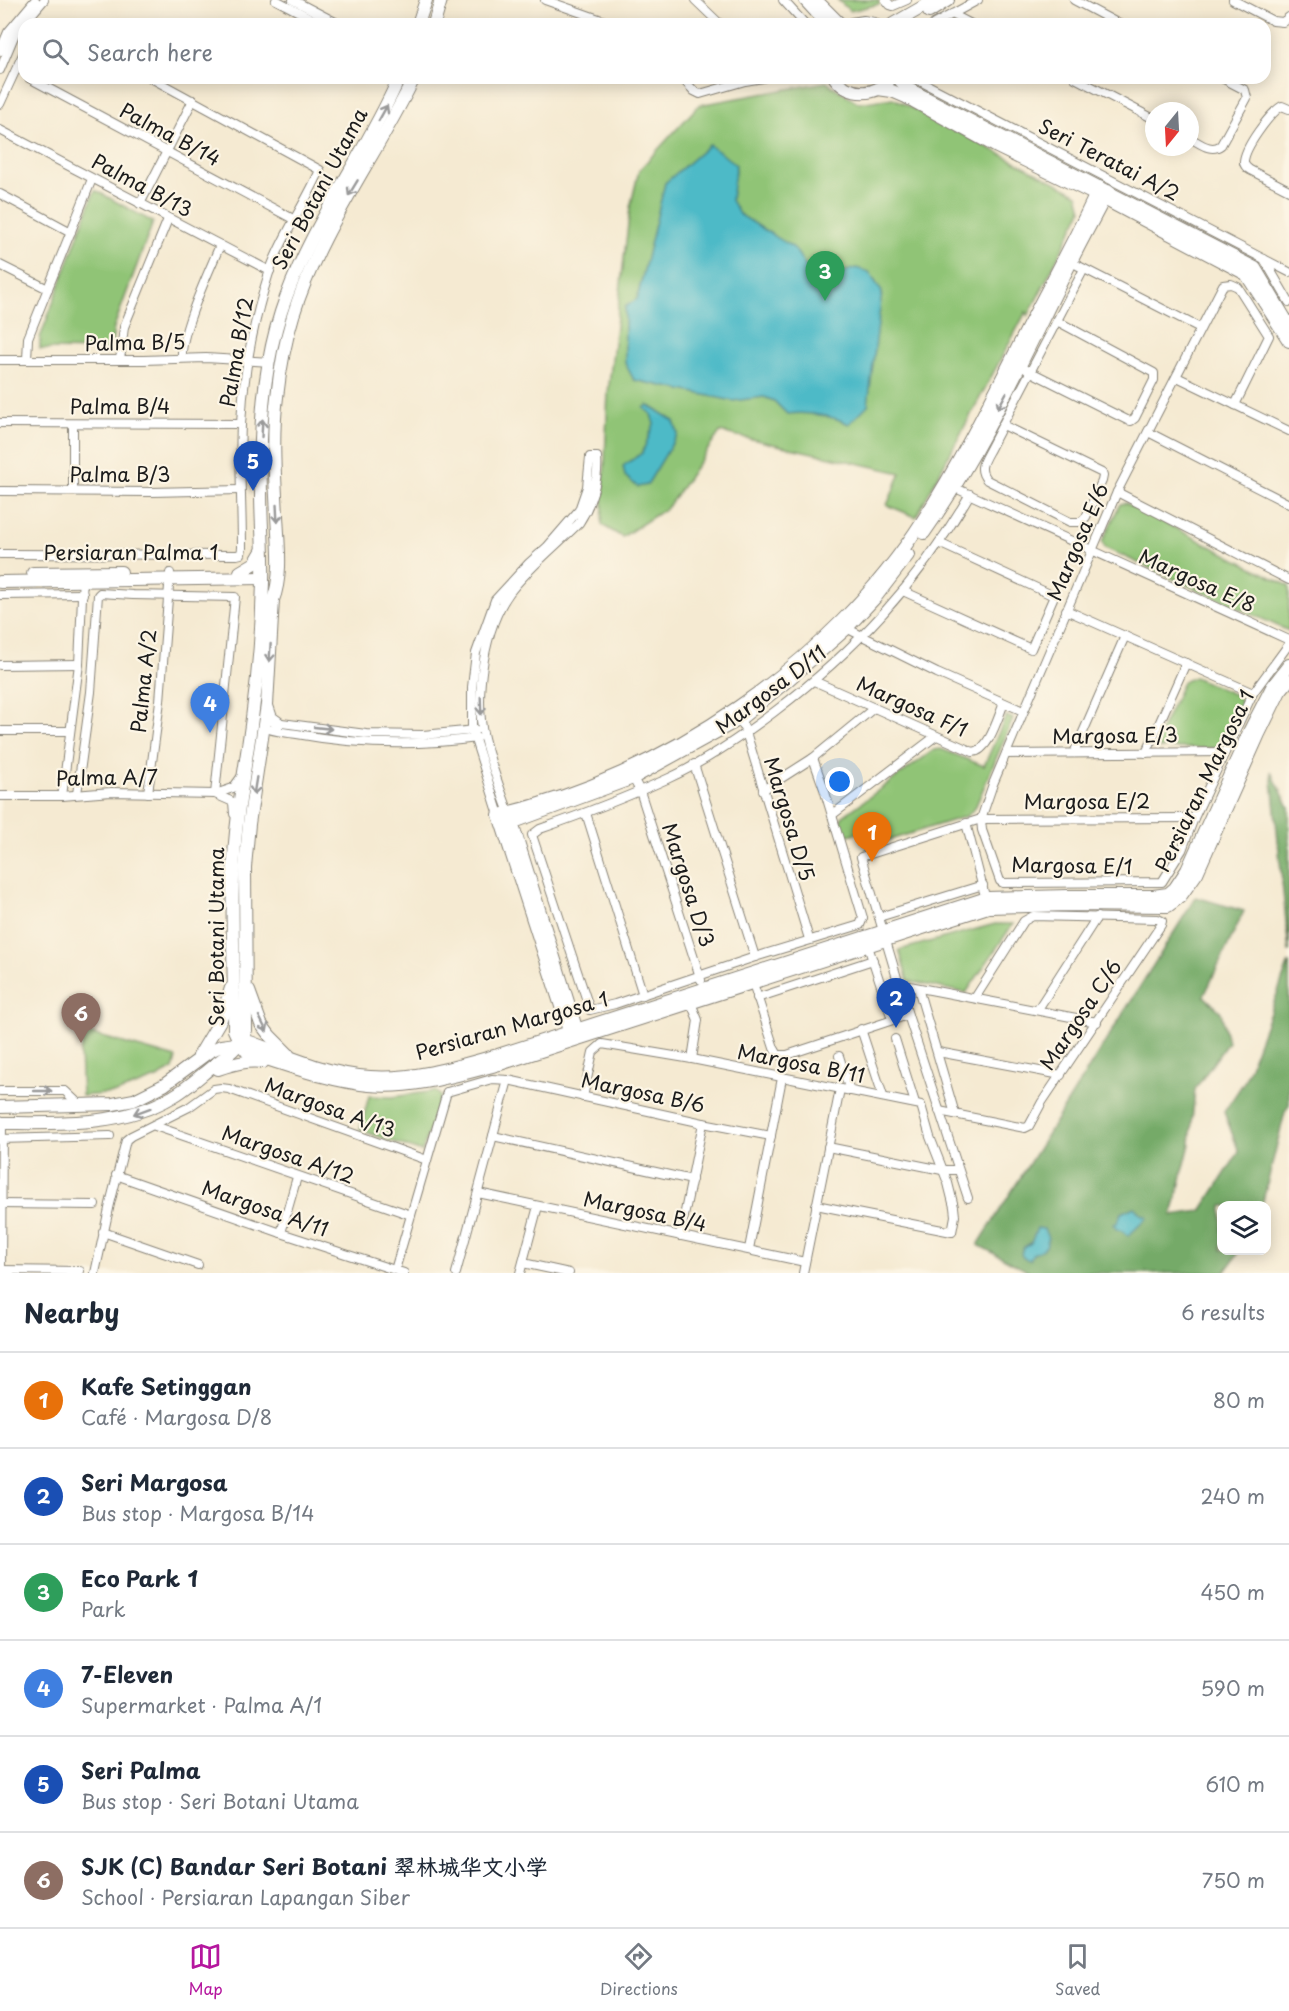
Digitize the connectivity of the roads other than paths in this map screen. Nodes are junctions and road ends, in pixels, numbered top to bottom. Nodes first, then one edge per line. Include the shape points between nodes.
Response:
1 (35, 0) edge
2 (44, 0) edge
3 (276, 0) edge
4 (293, 0) edge
5 (426, 0) edge
6 (441, 0) edge
7 (545, 0) edge
8 (695, 0) edge
9 (783, 0) edge
10 (805, 0) edge
11 (816, 0) edge
12 (907, 0) edge
13 (935, 0) edge
14 (948, 0) edge
15 (978, 0) edge
16 (1074, 0) edge
17 (1233, 0) edge
18 (890, 3) edge
19 (952, 14) junction
20 (1289, 17) edge
21 (29, 18) edge
22 (310, 18) edge
23 (328, 18) edge
24 (420, 18) edge
25 (436, 18) edge
26 (596, 18) edge
27 (714, 18) edge
28 (800, 18) edge
29 (822, 18) edge
30 (834, 18) edge
31 (904, 18) edge
32 (918, 18) edge
33 (945, 18) edge
34 (960, 18) edge
35 (1108, 18) edge
36 (1267, 18) edge
37 (1271, 20) edge
38 (3, 30) edge
39 (18, 30) edge
40 (0, 51) edge
41 (18, 63) edge
42 (0, 70) edge
43 (14, 70) junction
44 (18, 72) edge
45 (40, 84) edge
46 (162, 84) edge
47 (395, 84) edge
48 (407, 84) edge
49 (411, 84) edge
50 (688, 84) edge
51 (733, 84) edge
52 (842, 84) edge
53 (884, 84) edge
54 (904, 84) edge
55 (926, 84) edge
56 (1087, 84) edge
57 (1234, 84) edge
58 (878, 89) junction
59 (193, 100) junction
60 (403, 100) junction
61 (0, 104) edge
62 (1289, 109) edge
63 (1145, 114) edge
64 (0, 130) edge
65 (1199, 143) edge
66 (166, 152) junction
67 (92, 179) junction
68 (1289, 190) edge
69 (1102, 193) junction
70 (0, 194) edge
71 (140, 204) junction
72 (168, 219) junction
73 (295, 220) junction
74 (71, 232) junction
75 (219, 245) junction
76 (1264, 259) junction
77 (1067, 260) junction
78 (1238, 264) junction
79 (0, 265) edge
80 (1084, 269) junction
81 (270, 271) junction
82 (1289, 272) edge
83 (48, 289) junction
84 (1289, 302) edge
85 (1057, 321) junction
86 (1289, 325) edge
87 (1200, 328) junction
88 (1289, 341) edge
89 (182, 358) junction
90 (248, 359) junction
91 (0, 360) edge
92 (27, 360) junction
93 (120, 360) junction
94 (270, 362) junction
95 (1021, 367) junction
96 (1177, 377) junction
97 (1235, 405) junction
98 (0, 423) edge
99 (73, 424) junction
100 (241, 424) junction
101 (1003, 425) junction
102 (1289, 431) edge
103 (1148, 432) junction
104 (950, 486) junction
105 (240, 490) junction
106 (0, 491) edge
107 (73, 492) junction
108 (1117, 492) junction
109 (970, 494) junction
110 (1289, 504) edge
111 (939, 543) junction
112 (278, 549) junction
113 (263, 550) junction
114 (1091, 551) junction
115 (0, 554) edge
116 (0, 574) edge
117 (238, 575) junction
118 (265, 575) junction
119 (83, 576) junction
120 (170, 577) junction
121 (1289, 580) edge
122 (0, 582) edge
123 (903, 591) junction
124 (83, 594) junction
125 (0, 595) edge
126 (169, 595) junction
127 (273, 600) junction
128 (499, 601) junction
129 (1066, 610) junction
130 (261, 613) junction
131 (493, 616) junction
132 (843, 626) junction
133 (1125, 636) junction
134 (861, 637) junction
135 (1289, 642) edge
136 (1186, 663) junction
137 (79, 664) junction
138 (0, 665) edge
139 (1289, 665) edge
140 (1289, 680) edge
141 (814, 681) junction
142 (1253, 693) junction
143 (1004, 703) junction
144 (254, 706) junction
145 (874, 708) junction
146 (1023, 711) junction
147 (738, 714) junction
148 (1238, 723) junction
149 (268, 725) junction
150 (0, 731) edge
151 (70, 731) junction
152 (746, 732) junction
153 (1255, 732) junction
154 (483, 733) junction
155 (250, 734) junction
156 (473, 734) junction
157 (936, 736) junction
158 (1225, 752) junction
159 (1074, 753) junction
160 (1146, 753) junction
161 (1006, 754) junction
162 (813, 758) junction
163 (245, 764) junction
164 (694, 764) junction
165 (633, 778) junction
166 (764, 790) junction
167 (640, 791) junction
168 (148, 793) junction
169 (77, 794) junction
170 (215, 794) junction
171 (62, 795) junction
172 (0, 796) edge
173 (586, 813) junction
174 (832, 815) junction
175 (1194, 818) junction
176 (506, 819) junction
177 (981, 819) junction
178 (966, 823) junction
179 (236, 833) junction
180 (983, 885) junction
181 (987, 903) junction
182 (879, 916) junction
183 (1097, 917) junction
184 (885, 936) junction
185 (809, 939) junction
186 (868, 946) junction
187 (755, 957) junction
188 (873, 960) junction
189 (235, 972) junction
190 (699, 976) junction
191 (751, 978) junction
192 (246, 983) junction
193 (899, 984) junction
194 (918, 988) junction
195 (703, 989) junction
196 (643, 995) junction
197 (757, 998) junction
198 (975, 998) junction
199 (691, 1003) junction
200 (1038, 1009) junction
201 (908, 1015) junction
202 (892, 1019) junction
203 (1097, 1022) junction
204 (861, 1029) junction
205 (572, 1030) junction
206 (895, 1039) dead end
207 (240, 1043) junction
208 (938, 1052) junction
209 (839, 1056) dead end
210 (291, 1057) junction
211 (692, 1059) junction
212 (195, 1062) junction
213 (279, 1063) junction
214 (1061, 1075) junction
215 (441, 1076) junction
216 (782, 1078) junction
217 (508, 1080) junction
218 (193, 1082) junction
219 (840, 1089) junction
220 (0, 1091) edge
221 (850, 1091) junction
222 (447, 1092) junction
223 (883, 1096) junction
224 (583, 1097) junction
225 (915, 1103) junction
226 (81, 1106) junction
227 (0, 1107) edge
228 (18, 1107) junction
229 (939, 1111) junction
230 (955, 1114) junction
231 (1, 1122) edge
232 (703, 1123) junction
233 (155, 1126) junction
234 (110, 1136) dead end
235 (493, 1136) junction
236 (771, 1136) junction
237 (1, 1139) edge
238 (828, 1147) junction
239 (427, 1160) junction
240 (942, 1170) junction
241 (958, 1170) junction
242 (116, 1175) junction
243 (297, 1177) junction
244 (692, 1180) junction
245 (478, 1193) junction
246 (968, 1198) dead end
247 (1, 1204) edge
248 (95, 1204) dead end
249 (816, 1205) junction
250 (538, 1206) junction
251 (411, 1215) junction
252 (103, 1232) junction
253 (281, 1233) junction
254 (680, 1236) junction
255 (749, 1250) junction
256 (805, 1262) junction
257 (523, 1263) junction
258 (198, 1265) dead end
259 (1, 1271) edge
260 (80, 1271) dead end
261 (399, 1271) edge
262 (95, 1273) edge
263 (456, 1273) edge
264 (520, 1273) edge
265 (569, 1273) edge
266 (803, 1273) edge

1 - 38 street
2 - 21 street
3 - 22 street
4 - 23 street
5 - 24 street
6 - 25 street
7 - 26 street
8 - 27 street
9 - 28 street
10 - 29 street
11 - 30 street
12 - 18 street
13 - 31 street
14 - 32 street
15 - 19 street
16 - 35 street
17 - 36 street
19 - 33 street
19 - 34 street
20 - 37 street via 1283,22
38 - 40 street
39 - 42 street
41 - 43 street
43 - 44 street
43 - 61 street
45 - 66 street, Palma B/14
46 - 59 street
94 -> 47 street, Seri Botani Utama via 280,313 292,282
48 - 60 street
49 - 60 street, Seri Botani Utama
50 - 51 street via 700,94
52 - 58 street via 857,92
53 - 58 street
54 - 69 street
55 - 76 street, Seri Teratai A/2
56 - 63 street
57 - 65 street via 1245,90 1247,98 1221,145 1213,149
58 - 69 street via 906,97 997,147
59 - 66 street
59 - 73 street, Palma B/12 via 319,169
60 -> 112 street, Seri Botani Utama via 335,219 292,317 277,399
62 - 68 street via 1282,106 1272,112 1244,161 1246,167
64 - 67 street, Palma B/13
66 - 71 street
66 - 73 street, Palma B/14
67 - 71 street, Palma B/13
67 - 74 street
69 - 77 street
69 - 78 street
70 - 74 street
71 - 72 street, Palma B/13
72 - 75 street, Palma B/13
72 - 93 street via 124,327
73 - 81 street, Palma B/12
74 - 83 street
75 - 81 street, Palma B/13
75 - 89 street via 186,332
76 - 82 street, Seri Teratai A/2
76 - 84 street
77 - 80 street
77 - 95 street
78 - 86 street via 1255,268
78 - 88 street
79 - 83 street
80 - 85 street
80 - 87 street
81 - 90 street, Palma B/12
83 - 92 street via 28,338
85 - 95 street
85 - 95 street via 1154,373 1135,418 1127,420
87 - 96 street, Margosa E/6
87 - 97 street, Margosa E/6 via 1223,285 1231,284 1238,287 1269,336
89 - 90 street, Palma B/5
89 - 93 street, Palma B/5
90 - 94 street, Palma B/5
90 - 100 street, Palma B/12
91 - 92 street, Palma B/5
92 - 93 street, Palma B/5
113 -> 94 street, Seri Botani Utama via 261,434
95 - 101 street
95 - 104 street
96 - 97 street
96 - 103 street, Margosa E/6
97 - 102 street
98 - 99 street, Palma B/4
99 - 100 street, Palma B/4
99 - 107 street
100 - 105 street, Palma B/12
101 - 101 street via 1102,473 1093,502 1081,522 1070,522 987,480 981,472 982,465
103 - 108 street, Margosa E/6
103 - 110 street
104 - 109 street, Margosa E/8
104 - 132 street via 903,562 875,598
105 - 107 street, Palma B/3
105 - 115 street, Palma B/12 via 241,554
106 - 107 street, Palma B/3
108 - 114 street, Margosa E/6
108 - 121 street
109 - 111 street, Margosa D/11
109 - 114 street, Margosa E/8
111 - 123 street, Margosa D/11
111 - 123 street via 1054,596 1031,649
112 - 118 street
112 - 127 street, Seri Botani Utama via 277,590
113 - 117 street via 255,563
113 - 118 street, Seri Botani Utama
114 - 129 street, Margosa E/6
114 - 135 street, Margosa E/8
116 - 119 street, Persiaran Palma 1
117 - 118 street, Persiaran Palma 1
117 - 120 street, Persiaran Palma 1
117 - 130 street via 254,589
118 - 127 street via 271,581
118 - 130 street, Seri Botani Utama
119 - 120 street, Persiaran Palma 1
119 - 122 street
119 - 124 street
120 - 126 street, Palma A/2
123 - 134 street, Margosa D/11
124 - 125 street
124 - 137 street
126 - 168 street, Palma A/2
126 - 169 street via 98,595 91,692
126 - 170 street via 235,597
127 -> 149 street, Seri Botani Utama
128 - 128 street via 573,519 587,487 590,458 597,457 594,489 585,514
128 - 131 street
129 - 133 street
129 - 146 street, Margosa E/6
130 - 144 street, Seri Botani Utama
131 -> 154 street via 481,686
131 - 156 street via 476,653
132 - 134 street
132 - 147 street
133 - 136 street
133 - 159 street
134 - 141 street, Margosa D/11
134 - 143 street
135 - 142 street
136 - 142 street
136 - 160 street
137 - 138 street
137 - 151 street
139 - 153 street, Persiaran Margosa 1 via 1272,687
140 - 153 street, Persiaran Margosa 1
141 - 145 street, Margosa F/1
141 - 152 street, Margosa D/11
142 - 148 street
143 - 146 street
143 - 157 street, Margosa F/1 via 985,746 978,752
144 - 149 street
144 - 155 street, Seri Botani Utama
145 - 157 street, Margosa F/1
145 - 162 street
146 - 161 street, Margosa E/6
147 - 152 street, Margosa D/5
147 - 165 street
147 - 176 street via 631,770
148 - 153 street
148 - 158 street
149 - 155 street
149 - 156 street via 366,739
149 -> 192 street, Seri Botani Utama via 262,741 245,867
150 - 151 street
151 - 171 street
152 - 164 street, Margosa D/11
152 - 166 street, Margosa D/5
153 - 181 street, Persiaran Margosa 1 via 1187,870 1168,894
154 - 156 street
154 - 176 street
155 - 163 street, Seri Botani Utama
156 - 176 street
157 - 174 street
158 - 160 street, Margosa E/3
158 - 175 street
159 - 160 street, Margosa E/3
159 - 161 street, Margosa E/3
161 - 177 street, Margosa E/6
162 - 166 street
162 - 174 street
163 - 170 street via 238,784
163 - 179 street, Seri Botani Utama
164 - 167 street, Margosa D/11
164 - 187 street
165 - 167 street, Margosa D/3
165 - 176 street
166 - 185 street, Margosa D/5
167 - 173 street, Margosa D/11
167 - 190 street, Margosa D/3
168 - 169 street, Palma A/7
168 - 170 street, Palma A/7
169 - 171 street, Palma A/7
170 - 179 street via 233,802
171 - 172 street, Palma A/7
173 - 196 street
173 - 196 street, Margosa D/11 via 532,835 590,1010
174 - 185 street via 863,922
175 - 177 street, Margosa E/2
175 - 177 street, Margosa E/1 via 1182,850 1162,882 1003,883
176 - 205 street
177 - 178 street, Margosa E/2
178 - 180 street
178 - 182 street, Margosa E/2 via 861,857
179 - 189 street, Seri Botani Utama
180 - 181 street
180 - 182 street
181 - 184 street, Persiaran Margosa 1
182 - 184 street
183 - 198 street via 1027,918
183 - 200 street
183 - 203 street, Margosa C/6 via 1162,921
184 - 186 street, Persiaran Margosa 1
184 - 191 street, Persiaran Margosa 1
184 - 193 street
185 - 187 street
186 - 188 street
186 - 191 street, Persiaran Margosa 1
187 - 190 street
188 - 197 street
188 - 202 street
189 - 207 street, Seri Botani Utama via 234,1030
189 - 212 street via 221,1019
190 - 195 street, Margosa D/3
190 - 196 street
191 - 195 street, Persiaran Margosa 1
191 - 197 street
191 - 199 street, Persiaran Margosa 1
192 - 207 street, Seri Botani Utama via 246,1030
192 -> 210 street via 261,1024
193 - 194 street
193 - 201 street
194 - 198 street
194 - 208 street
195 - 205 street, Persiaran Margosa 1
197 - 204 street via 778,1055
198 - 200 street
199 - 205 street, Persiaran Margosa 1
199 - 211 street via 698,1020
200 - 203 street
201 - 202 street
201 - 229 street
202 - 204 street
203 - 214 street, Margosa C/6
204 - 223 street
205 - 215 street, Persiaran Margosa 1
206 - 225 street
207 - 210 street, Persiaran Margosa 1 via 250,1042
207 - 212 street via 220,1046
207 - 213 street, Persiaran Margosa 1 via 248,1053
207 - 218 street via 228,1057
208 - 214 street
208 - 230 street
209 - 221 street
210 - 215 street, Persiaran Margosa 1 via 370,1077
211 - 216 street, Margosa B/11
211 - 224 street, Margosa B/11 via 602,1044 593,1052
212 - 226 street via 164,1086 134,1100
213 - 215 street, Persiaran Margosa 1 via 371,1086 416,1084
213 - 218 street via 234,1063
214 - 230 street, Margosa C/6 via 1027,1128
215 - 222 street
216 - 219 street, Margosa B/11
216 - 236 street
217 - 222 street, Margosa B/6 via 492,1079
217 - 224 street, Margosa B/6
217 - 235 street
218 -> 231 street via 170,1098 126,1117
219 - 221 street, Margosa B/11
219 - 238 street
220 -> 226 street via 65,1091
221 - 223 street, Margosa B/11
222 - 239 street
223 - 225 street, Margosa B/11
224 - 232 street, Margosa B/6
225 - 240 street via 921,1104
226 - 228 street
227 - 228 street
228 - 231 street
229 - 230 street
229 - 241 street
231 - 237 street
232 - 236 street, Margosa B/6
232 - 244 street
233 - 239 street, Margosa A/13 via 220,1088
233 - 242 street via 126,1140
233 - 243 street, Margosa A/12
234 - 237 street
235 - 244 street
235 - 245 street
236 - 255 street
237 - 247 street
238 - 240 street
238 - 249 street
239 - 251 street
240 - 241 street
240 - 249 street via 954,1207 952,1232
241 - 246 street
242 - 252 street
242 - 253 street, Margosa A/11
243 - 251 street, Margosa A/12
243 - 253 street
244 - 254 street
245 - 250 street, Margosa B/4
245 - 263 street
247 - 248 street
247 - 259 street
249 - 256 street
250 - 254 street, Margosa B/4
250 - 257 street
251 - 261 street
252 - 258 street
252 - 262 street
253 - 261 street, Margosa A/11
254 - 255 street, Margosa B/4
255 - 256 street, Margosa B/4
256 - 266 street
257 - 264 street
257 - 265 street
259 - 260 street

